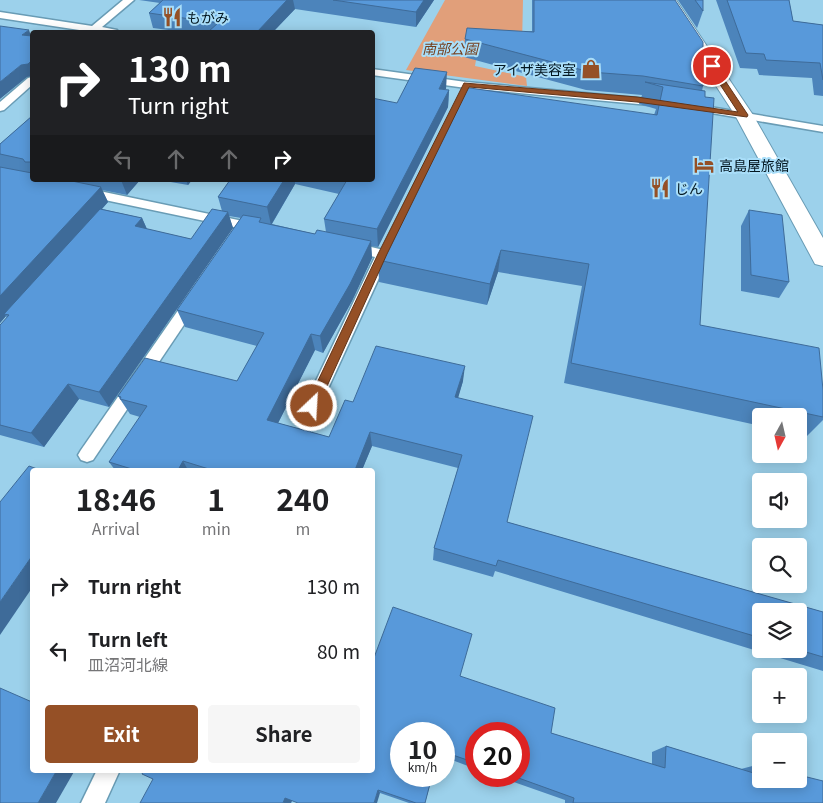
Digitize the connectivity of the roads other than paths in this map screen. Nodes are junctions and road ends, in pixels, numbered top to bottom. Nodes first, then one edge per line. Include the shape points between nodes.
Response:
1 (129, 0) edge
2 (668, 0) edge
3 (0, 15) edge
4 (21, 18) junction
5 (7, 28) edge
6 (87, 30) edge
7 (93, 30) edge
8 (375, 73) edge
9 (30, 82) edge
10 (0, 108) edge
11 (744, 115) junction
12 (823, 129) edge
13 (74, 189) edge
14 (121, 199) junction
15 (108, 214) edge
16 (244, 225) junction
17 (272, 231) edge
18 (233, 241) edge
19 (336, 244) edge
20 (823, 258) edge
21 (199, 291) edge
22 (312, 406) dead end
23 (87, 455) dead end
24 (107, 773) edge
25 (92, 803) edge

1 - 7 lane
2 - 11 main road
3 - 4 lane
4 - 5 lane
4 - 6 lane
8 - 11 lane via 464,89 637,99
9 - 10 lane
11 - 12 lane
11 - 20 main road
13 - 14 lane
14 - 15 lane
14 - 16 lane
16 - 17 lane
16 - 18 lane
19 - 22 lane via 385,249
21 - 23 lane
24 - 25 lane

